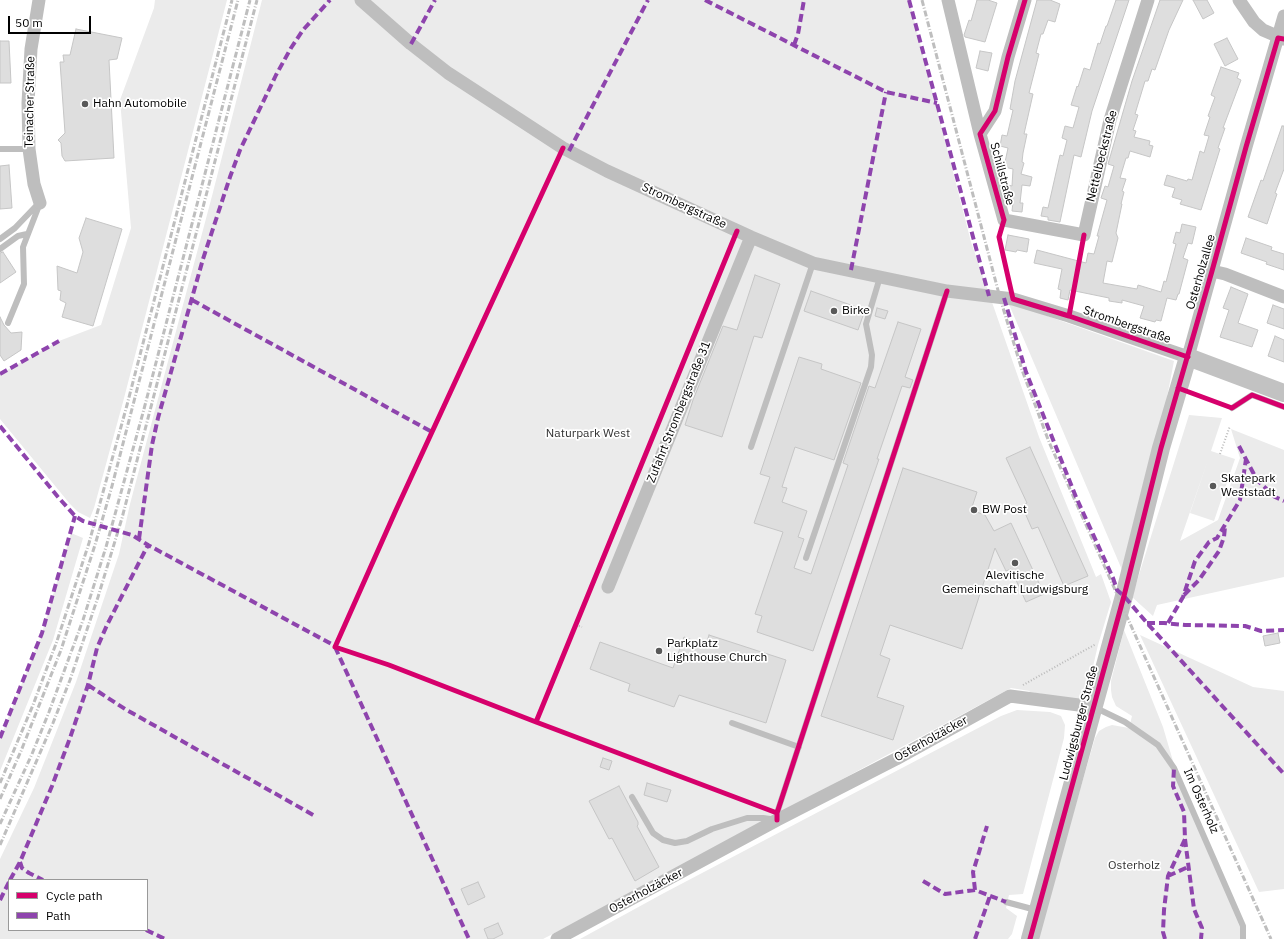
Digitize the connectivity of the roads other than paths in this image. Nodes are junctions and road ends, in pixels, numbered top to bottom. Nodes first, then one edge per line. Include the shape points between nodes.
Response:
1 (39, 0) edge
2 (361, 0) edge
3 (948, 0) edge
4 (1025, 0) edge
5 (1148, 0) edge
6 (1239, 0) edge
7 (1284, 16) edge
8 (1281, 38) edge
9 (980, 134) junction
10 (29, 148) junction
11 (0, 149) edge
12 (40, 203) junction
13 (1004, 220) joint
14 (27, 234) junction
15 (751, 237) junction
16 (0, 238) edge
17 (0, 249) edge
18 (813, 263) junction
19 (1212, 270) junction
20 (880, 277) junction
21 (947, 291) junction
22 (1284, 297) edge
23 (8, 323) dead end
24 (1188, 357) junction
25 (1284, 393) edge
26 (1284, 407) edge
27 (1232, 408) dead end
28 (752, 447) dead end
29 (1145, 511) joint
30 (806, 558) dead end
31 (608, 587) dead end
32 (1094, 707) junction
33 (732, 723) dead end
34 (799, 747) junction
35 (632, 797) dead end
36 (777, 820) junction
37 (1006, 902) dead end
38 (1038, 911) junction
39 (557, 939) edge
40 (1030, 939) edge
41 (1243, 939) edge

1 - 10 street, Teinacher Straße via 31,49
2 - 15 street, Strombergstraße via 448,73 563,148
3 - 9 street, Schillstraße
4 - 9 street via 1008,57 996,111
5 - 13 street, Nettelbeckstraße via 1110,120 1084,235
6 - 8 street via 1254,22 1263,30
7 - 8 street, Osterholzallee
8 - 19 street, Osterholzallee via 1246,147
9 - 13 street, Schillstraße
10 - 11 lane
10 - 12 street, Teinacher Straße via 34,184
12 - 14 lane
12 - 16 lane via 15,228
14 - 17 lane via 18,236
14 - 23 lane via 23,247 24,284
15 - 18 street, Strombergstraße
15 - 31 street, Zufahrt Strombergstraße 31
18 - 20 street, Strombergstraße
18 - 28 lane
19 - 22 street
19 - 24 street, Osterholzallee
20 - 21 street, Strombergstraße
20 - 30 lane via 866,324 872,355 871,367
21 - 24 street, Strombergstraße via 1013,299
21 - 34 lane
24 - 25 street
24 - 29 street, Osterholzallee
26 - 27 lane via 1252,395
29 - 32 street, Ludwigsburger Straße
32 - 36 street, Osterholzäcker via 1010,696 896,759
32 - 38 street, Ludwigsburger Straße
32 - 41 lane, Im Osterholz via 1125,722 1158,745 1174,768 1243,926
33 - 34 lane
34 - 36 lane via 777,813
35 - 36 lane via 654,834 675,843 687,841 712,828 746,818
36 - 39 street, Osterholzäcker
37 - 38 lane
38 - 40 street, Ludwigsburger Straße

